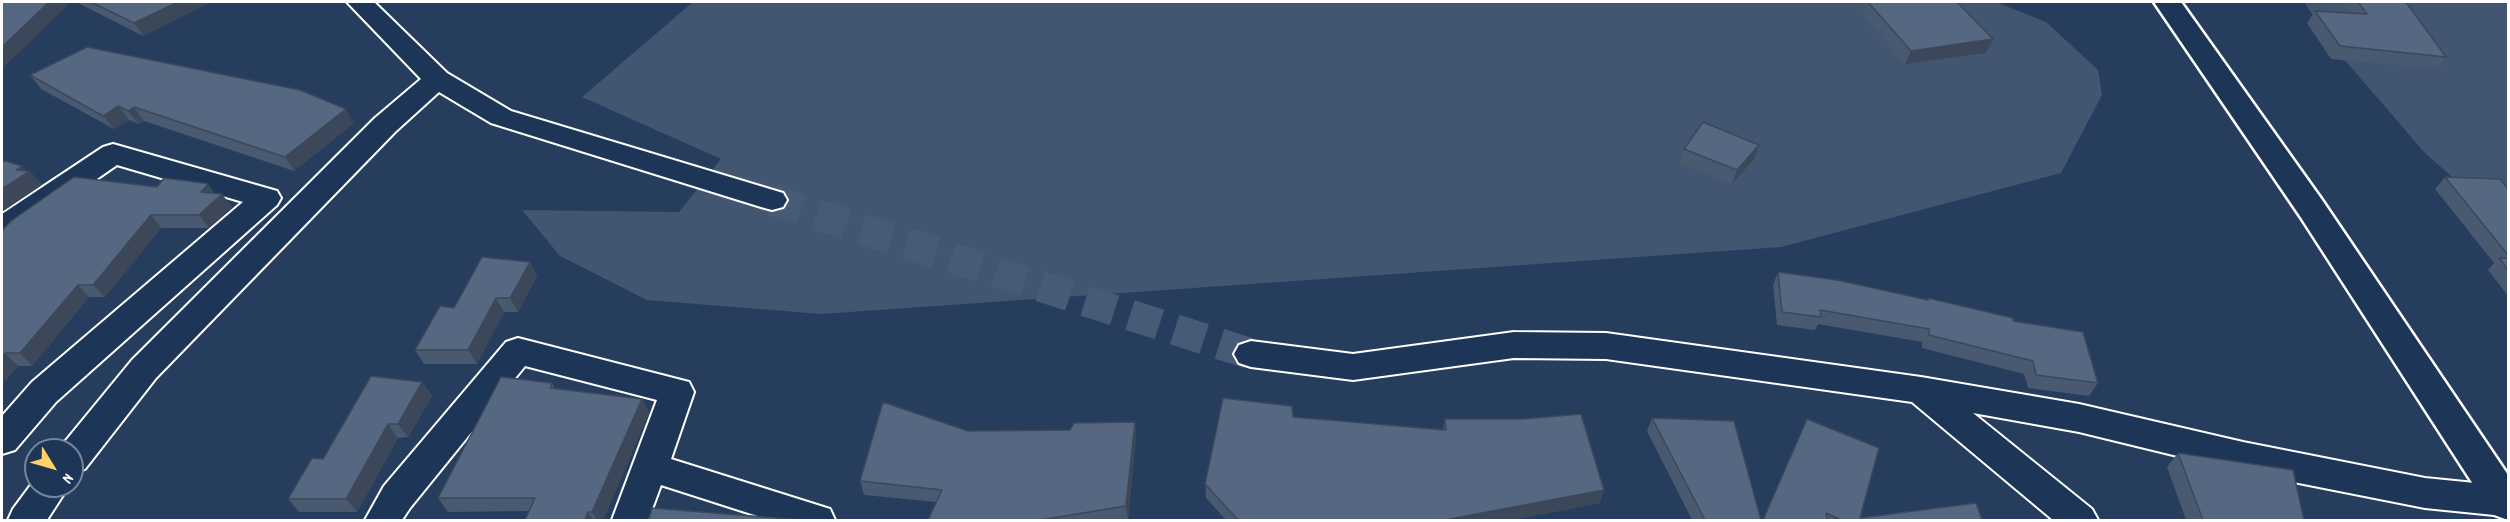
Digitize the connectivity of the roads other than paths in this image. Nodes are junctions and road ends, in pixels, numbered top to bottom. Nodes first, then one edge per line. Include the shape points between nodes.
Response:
1 (360, 2) edge
2 (2168, 2) edge
3 (437, 79) junction
4 (772, 200) tunnel mouth
5 (2, 230) edge
6 (1251, 354) tunnel mouth
7 (1921, 390) junction
8 (2, 440) edge
9 (84, 444) edge
10 (650, 467) junction
11 (42, 498) edge
12 (2507, 503) edge
13 (26, 520) edge
14 (383, 520) edge
15 (630, 520) edge
16 (817, 520) edge
17 (2079, 520) edge

1 - 3 street
2 - 12 street
3 - 4 street via 501,117
3 - 9 street via 385,125 144,369
5 - 8 street via 113,154 266,198 44,392
6 - 7 street via 1353,367 1514,345 1606,346
7 - 12 street via 2079,418 2243,457 2425,493
7 - 17 street
10 - 14 street via 677,392 518,351 397,497
10 - 15 street
10 - 16 street
11 - 13 street

